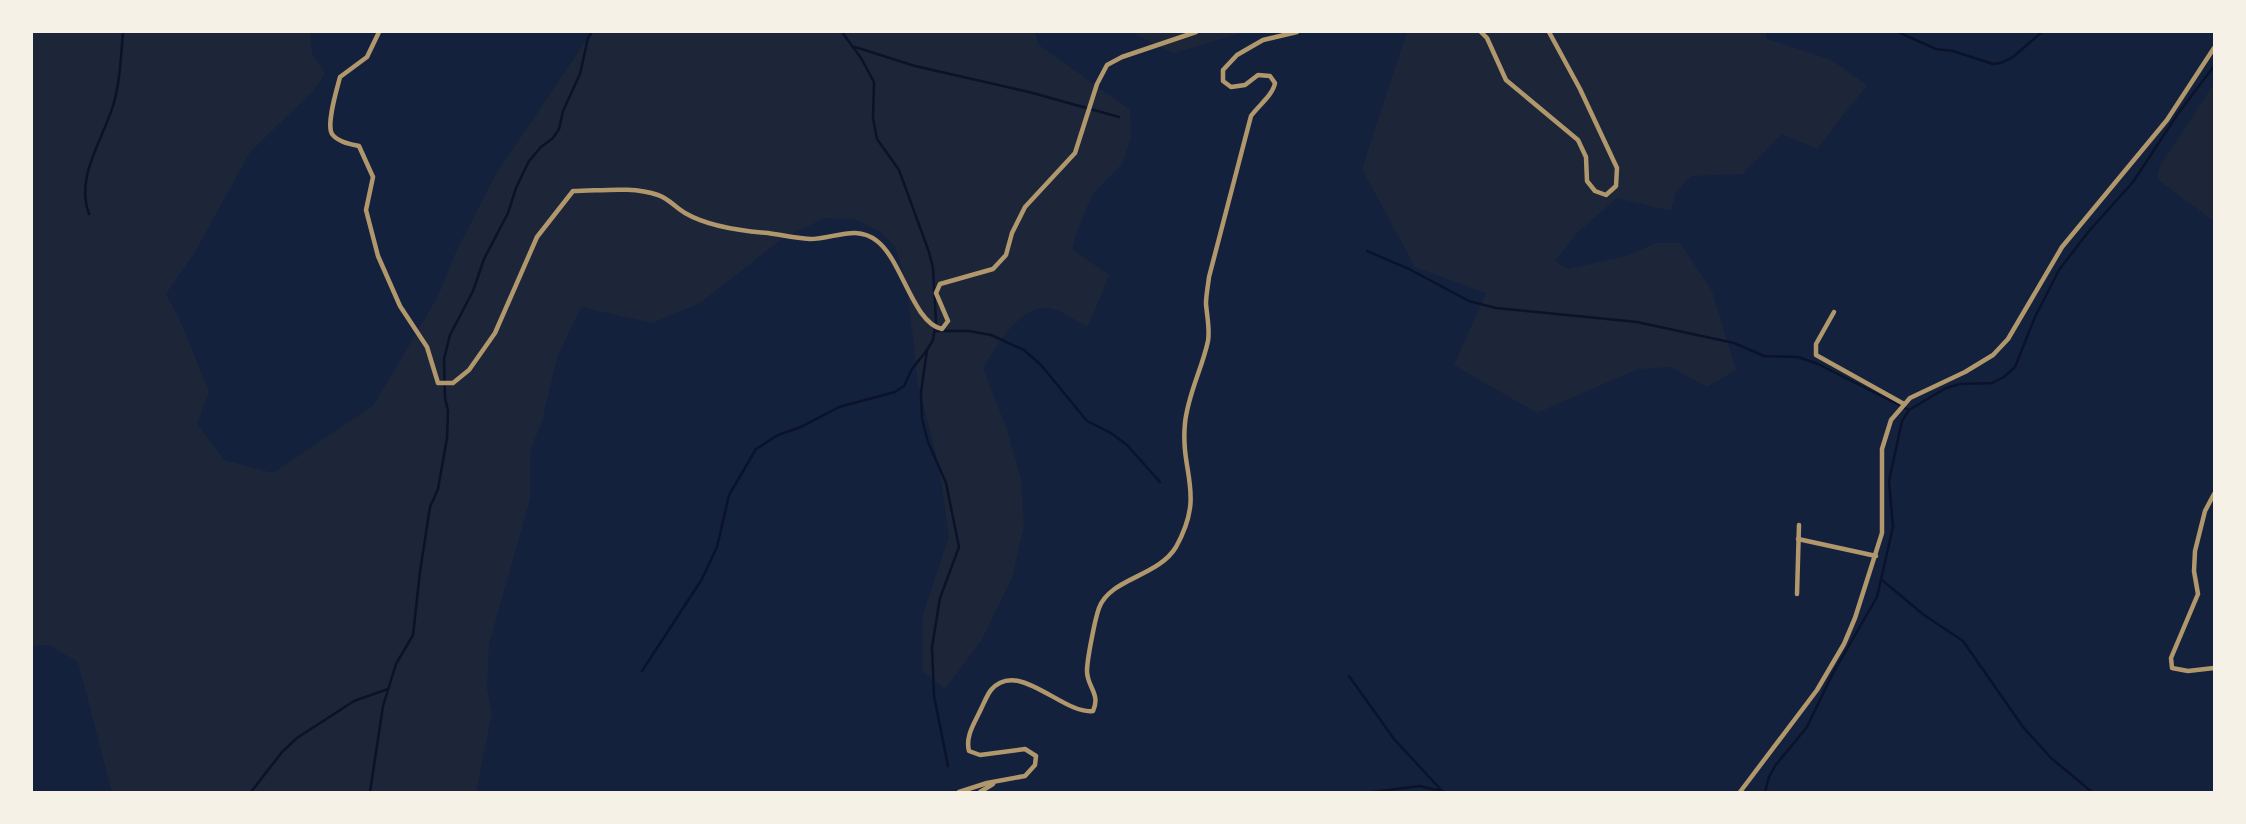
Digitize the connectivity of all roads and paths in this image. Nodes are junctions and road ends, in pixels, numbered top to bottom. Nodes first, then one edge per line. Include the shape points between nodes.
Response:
1 (379, 32) edge
2 (1196, 32) edge
3 (1297, 32) edge
4 (1481, 32) edge
5 (1549, 32) edge
6 (2214, 48) edge
7 (1833, 312) dead end
8 (1904, 404) junction
9 (2214, 494) edge
10 (1799, 525) dead end
11 (1798, 539) junction
12 (1877, 556) junction
13 (1797, 594) dead end
14 (2214, 668) edge
15 (997, 782) junction
16 (958, 793) edge
17 (979, 793) edge
18 (1740, 793) edge

1 - 2 street via 367,57 340,77 329,128 333,137 359,146 373,177 366,210 378,256 400,306 427,347 438,383 453,383 469,370 495,332 537,237 573,191 661,195 685,213 749,232 811,239 865,234 879,242 925,318 942,329 948,321 936,293 940,285 993,269 1006,254 1025,207 1075,153 1107,65
3 - 15 street via 1263,40 1237,55 1223,70 1223,81 1231,87 1245,85 1258,75 1270,76 1275,83 1251,116 1209,277 1209,336 1189,398 1184,432 1192,496 1189,518 1168,558 1107,594 1099,608 1087,671 1097,698 1093,711 1080,711 1016,681 1003,682 989,692 968,737 969,751 980,755 1025,748 1034,752 1037,760 1025,776
4 - 5 street via 1506,80 1578,140 1586,157 1587,181 1606,195 1616,186 1616,168
6 - 8 street via 2167,120 2062,247 2000,348
7 - 8 street via 1815,348 1816,355
8 - 12 street via 1884,439 1883,527
9 - 14 street via 2195,551 2198,594 2171,658 2172,668 2179,671
10 - 11 street
11 - 12 street
11 - 13 street
12 - 18 street via 1832,666
15 - 16 street
15 - 17 street

